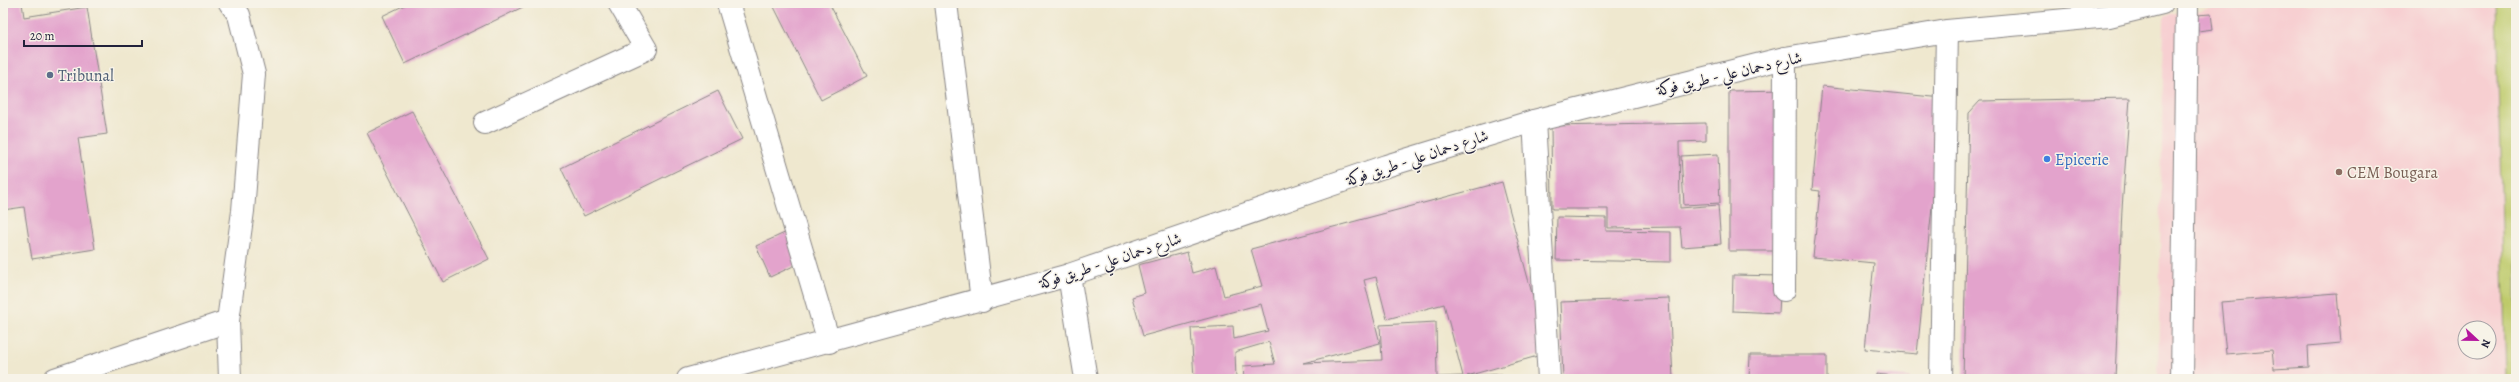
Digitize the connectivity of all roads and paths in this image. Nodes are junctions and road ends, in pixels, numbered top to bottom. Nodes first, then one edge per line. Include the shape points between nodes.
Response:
1 (230, 3) edge
2 (619, 3) edge
3 (728, 3) edge
4 (946, 3) edge
5 (2162, 3) edge
6 (2187, 3) edge
7 (1947, 31) junction
8 (1785, 58) junction
9 (1534, 121) junction
10 (485, 123) dead end
11 (1070, 276) junction
12 (1784, 290) dead end
13 (982, 301) junction
14 (228, 321) junction
15 (829, 342) junction
16 (55, 379) edge
17 (230, 379) edge
18 (688, 379) edge
19 (1086, 379) edge
20 (1549, 379) edge
21 (1940, 379) edge
22 (2182, 379) edge

1 - 14 street via 239,15 254,74 243,211
2 - 10 street via 646,49
3 - 15 street
4 - 13 street
5 - 7 street, شارع دحمان علي - طريق فوكة via 2109,16
6 - 22 street
7 - 8 street, شارع دحمان علي - طريق فوكة
7 - 21 street
8 - 9 street, شارع دحمان علي - طريق فوكة
8 - 12 street
9 - 11 street, شارع دحمان علي - طريق فوكة via 1386,166
9 - 20 street
11 - 13 street, شارع دحمان علي - طريق فوكة
11 - 19 street
13 - 15 street, شارع دحمان علي - طريق فوكة
14 - 16 street
14 - 17 street
15 - 18 street, شارع دحمان علي - طريق فوكة

